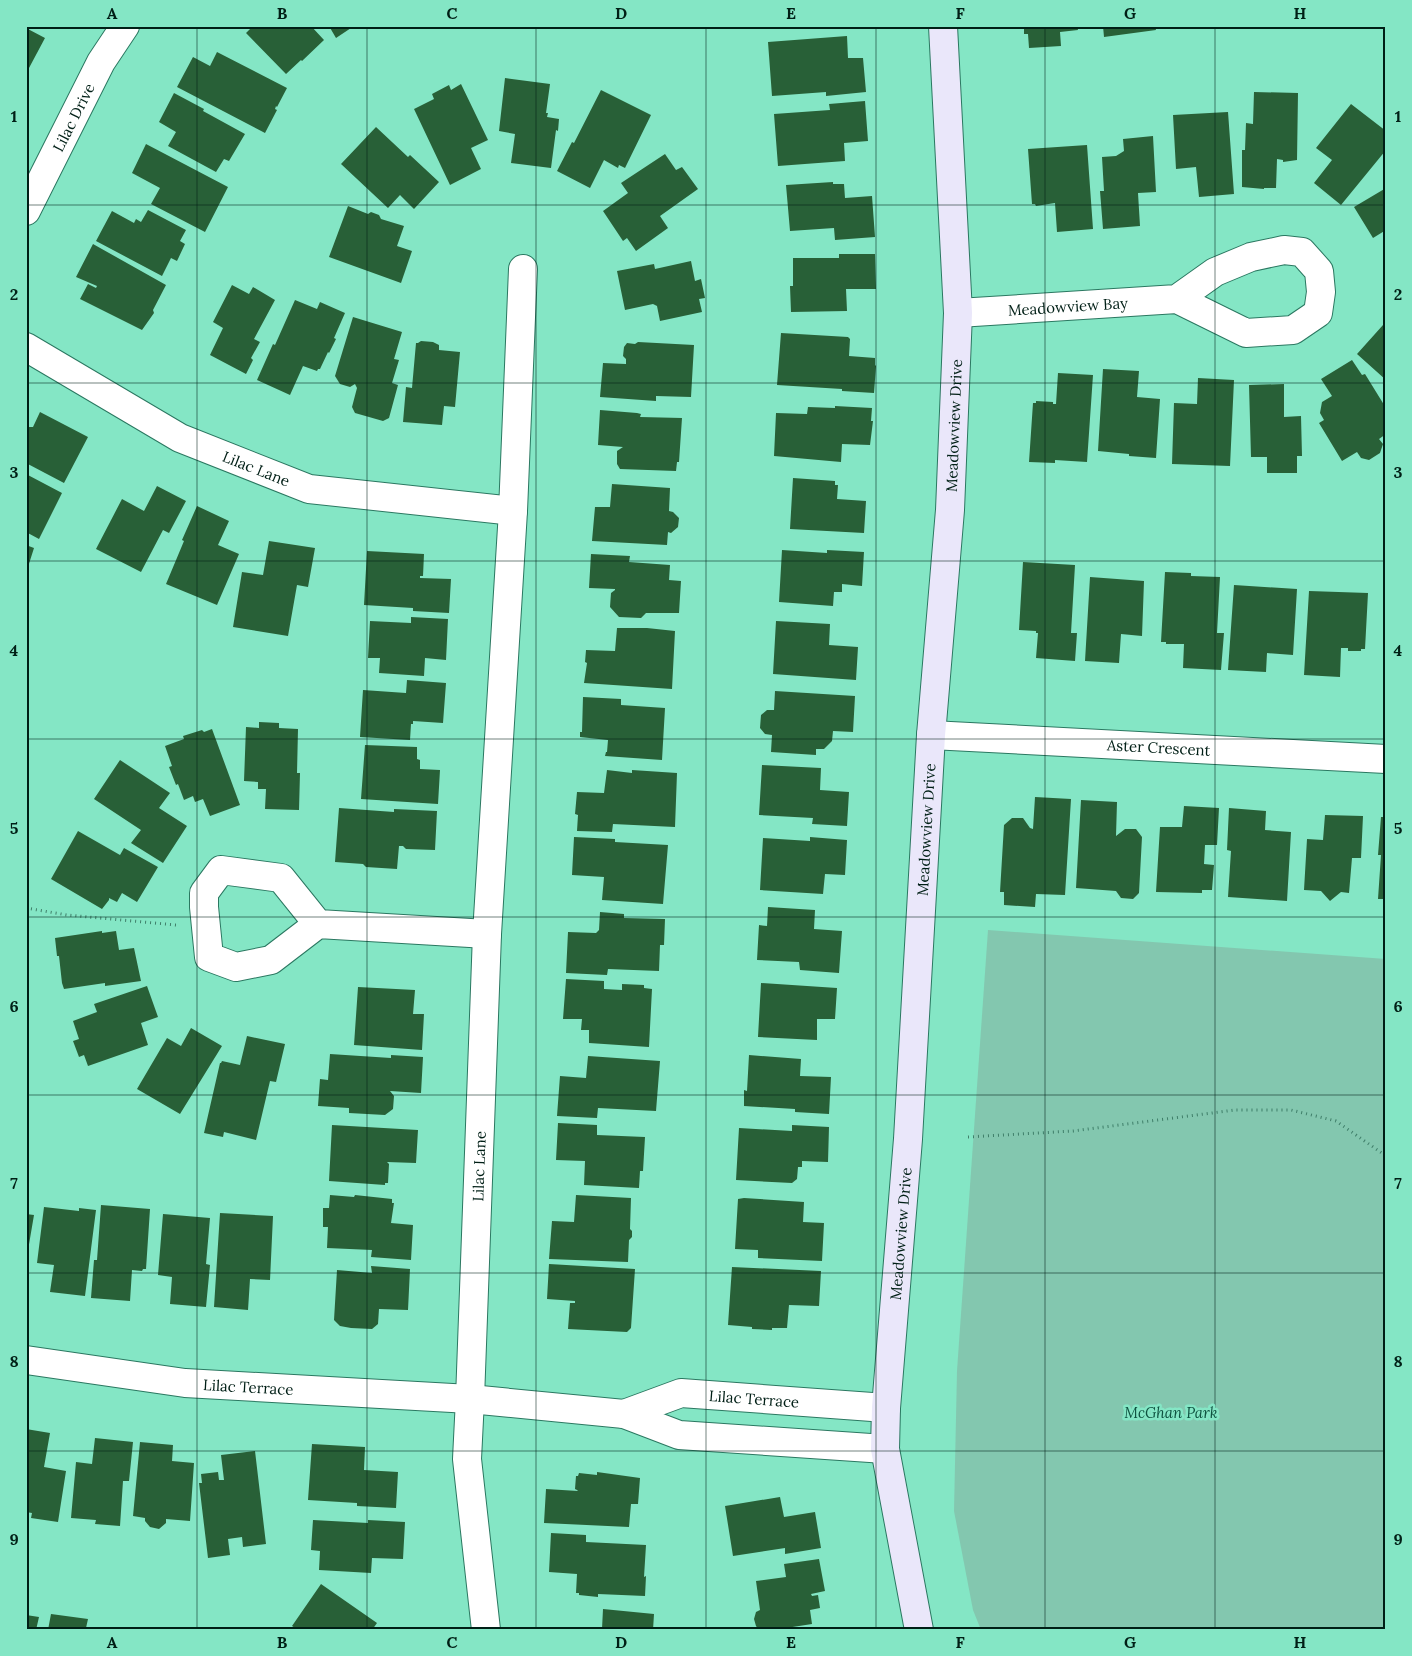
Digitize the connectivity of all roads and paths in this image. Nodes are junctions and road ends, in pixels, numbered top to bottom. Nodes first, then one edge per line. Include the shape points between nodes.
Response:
1 (125, 26) edge
2 (943, 26) edge
3 (26, 212) edge
4 (523, 269) dead end
5 (1177, 299) junction
6 (958, 314) junction
7 (26, 347) edge
8 (513, 511) junction
9 (931, 735) junction
10 (1386, 759) edge
11 (26, 908) edge
12 (318, 924) dead end
13 (176, 925) dead end
14 (487, 934) junction
15 (968, 1137) dead end
16 (1386, 1156) edge
17 (26, 1360) edge
18 (470, 1399) junction
19 (886, 1408) junction
20 (624, 1414) junction
21 (885, 1449) junction
22 (486, 1630) edge
23 (918, 1630) edge

1 - 3 street, Lilac Drive via 101,62
2 - 6 street, Meadowview Drive
4 - 8 street, Lilac Lane
5 - 5 street via 1246,333 1293,330 1318,313 1319,271 1302,252 1284,250 1251,257 1216,272
5 - 6 street, Meadowview Bay
6 - 9 street, Meadowview Drive via 950,510
7 - 8 street, Lilac Lane via 180,438 309,489
8 - 14 street, Lilac Lane
9 - 10 street, Aster Crescent
9 - 19 street, Meadowview Drive via 908,1139
11 - 13 path
12 - 14 street
14 - 18 street, Lilac Lane
15 - 16 path via 1073,1131 1236,1110 1291,1110 1336,1121
17 - 18 street, Lilac Terrace via 184,1383
18 - 20 street, Lilac Terrace
18 - 22 street via 467,1459
19 - 20 street, Lilac Terrace via 681,1393
19 - 21 street, Meadowview Drive
20 - 21 street, Lilac Terrace via 679,1435
21 - 23 street, Meadowview Drive

